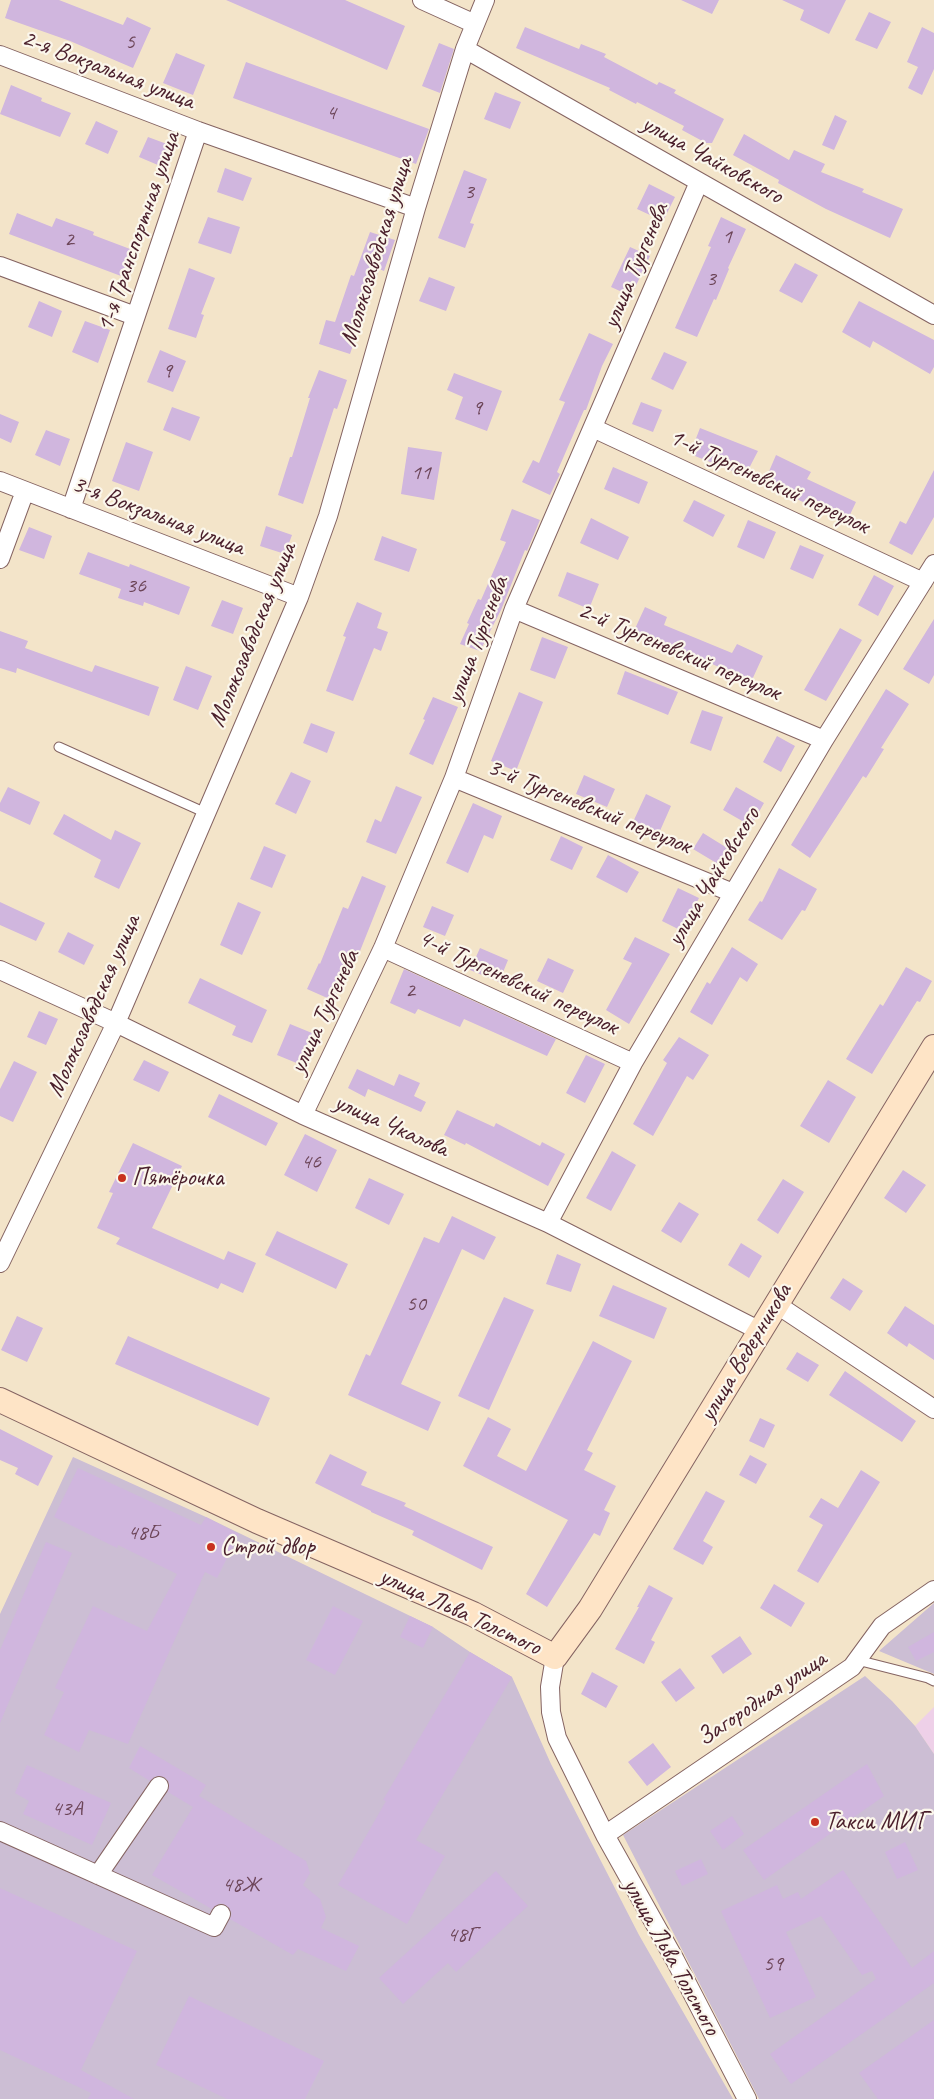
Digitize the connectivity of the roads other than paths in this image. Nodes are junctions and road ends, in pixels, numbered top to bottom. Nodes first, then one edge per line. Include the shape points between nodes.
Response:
1 (422, 0) edge
2 (485, 0) edge
3 (475, 24) junction
4 (465, 50) junction
5 (0, 55) edge
6 (198, 131) junction
7 (699, 182) junction
8 (416, 208) junction
9 (0, 266) edge
10 (934, 315) edge
11 (135, 316) junction
12 (593, 428) junction
13 (0, 481) edge
14 (25, 491) junction
15 (71, 509) junction
16 (0, 559) edge
17 (934, 564) edge
18 (923, 582) junction
19 (299, 597) junction
20 (514, 609) junction
21 (824, 740) junction
22 (59, 747) dead end
23 (454, 778) junction
24 (206, 813) junction
25 (733, 893) junction
26 (383, 948) junction
27 (0, 970) edge
28 (116, 1023) junction
29 (934, 1047) edge
30 (633, 1063) junction
31 (303, 1115) junction
32 (548, 1223) junction
33 (0, 1263) edge
34 (776, 1304) junction
35 (760, 1331) junction
36 (0, 1400) edge
37 (934, 1409) edge
38 (934, 1590) edge
39 (555, 1657) junction
40 (857, 1660) junction
41 (934, 1681) edge
42 (159, 1786) dead end
43 (0, 1830) edge
44 (605, 1835) junction
45 (98, 1875) junction
46 (221, 1914) dead end
47 (747, 2099) edge

1 - 3 street
2 - 3 street, Молокозаводская улица
3 - 4 street, Молокозаводская улица
4 - 7 street, улица Чайковского
4 - 8 street, Молокозаводская улица
5 - 6 street, 2-я Вокзальная улица
6 - 8 street, 1-я Транспортная улица
6 - 11 street, 1-я Транспортная улица
7 - 10 street, улица Чайковского
7 - 12 street, улица Тургенева
8 - 19 street, Молокозаводская улица via 328,516
9 - 11 street
11 - 15 street, 1-я Транспортная улица
12 - 18 street, 1-й Тургеневский переулок
12 - 20 street, улица Тургенева
13 - 14 street, 3-я Вокзальная улица
14 - 15 street, 3-я Вокзальная улица
14 - 16 street
15 - 19 street, 3-я Вокзальная улица
17 - 18 street, улица Чайковского
18 - 21 street, улица Чайковского
19 - 24 street, Молокозаводская улица
20 - 21 street, 2-й Тургеневский переулок
20 - 23 street, улица Тургенева
21 - 25 street, улица Чайковского
22 - 24 lane
23 - 25 street, 3-й Тургеневский переулок
23 - 26 street, улица Тургенева
24 - 28 street, Молокозаводская улица
25 - 30 street, улица Чайковского
26 - 30 street, 4-й Тургеневский переулок
26 - 31 street, улица Тургенева
27 - 28 street, улица Чкалова
28 - 31 street, улица Чкалова
28 - 33 street, Молокозаводская улица
29 - 34 street, улица Ведерникова
30 - 32 street, улица Чайковского
31 - 32 street, улица Чкалова
32 - 35 street, улица Чкалова
34 - 35 street, улица Ведерникова
34 - 37 street
35 - 39 street, улица Ведерникова via 590,1609
36 - 39 street, улица Льва Толстого via 257,1521 473,1614
38 - 40 street, Загородная улица via 882,1626
39 - 44 street, улица Льва Толстого via 550,1687 557,1738
40 - 41 lane
40 - 44 street, Загородная улица via 852,1667
42 - 45 street
43 - 45 street
44 - 47 street, улица Льва Толстого
45 - 46 street via 214,1927

